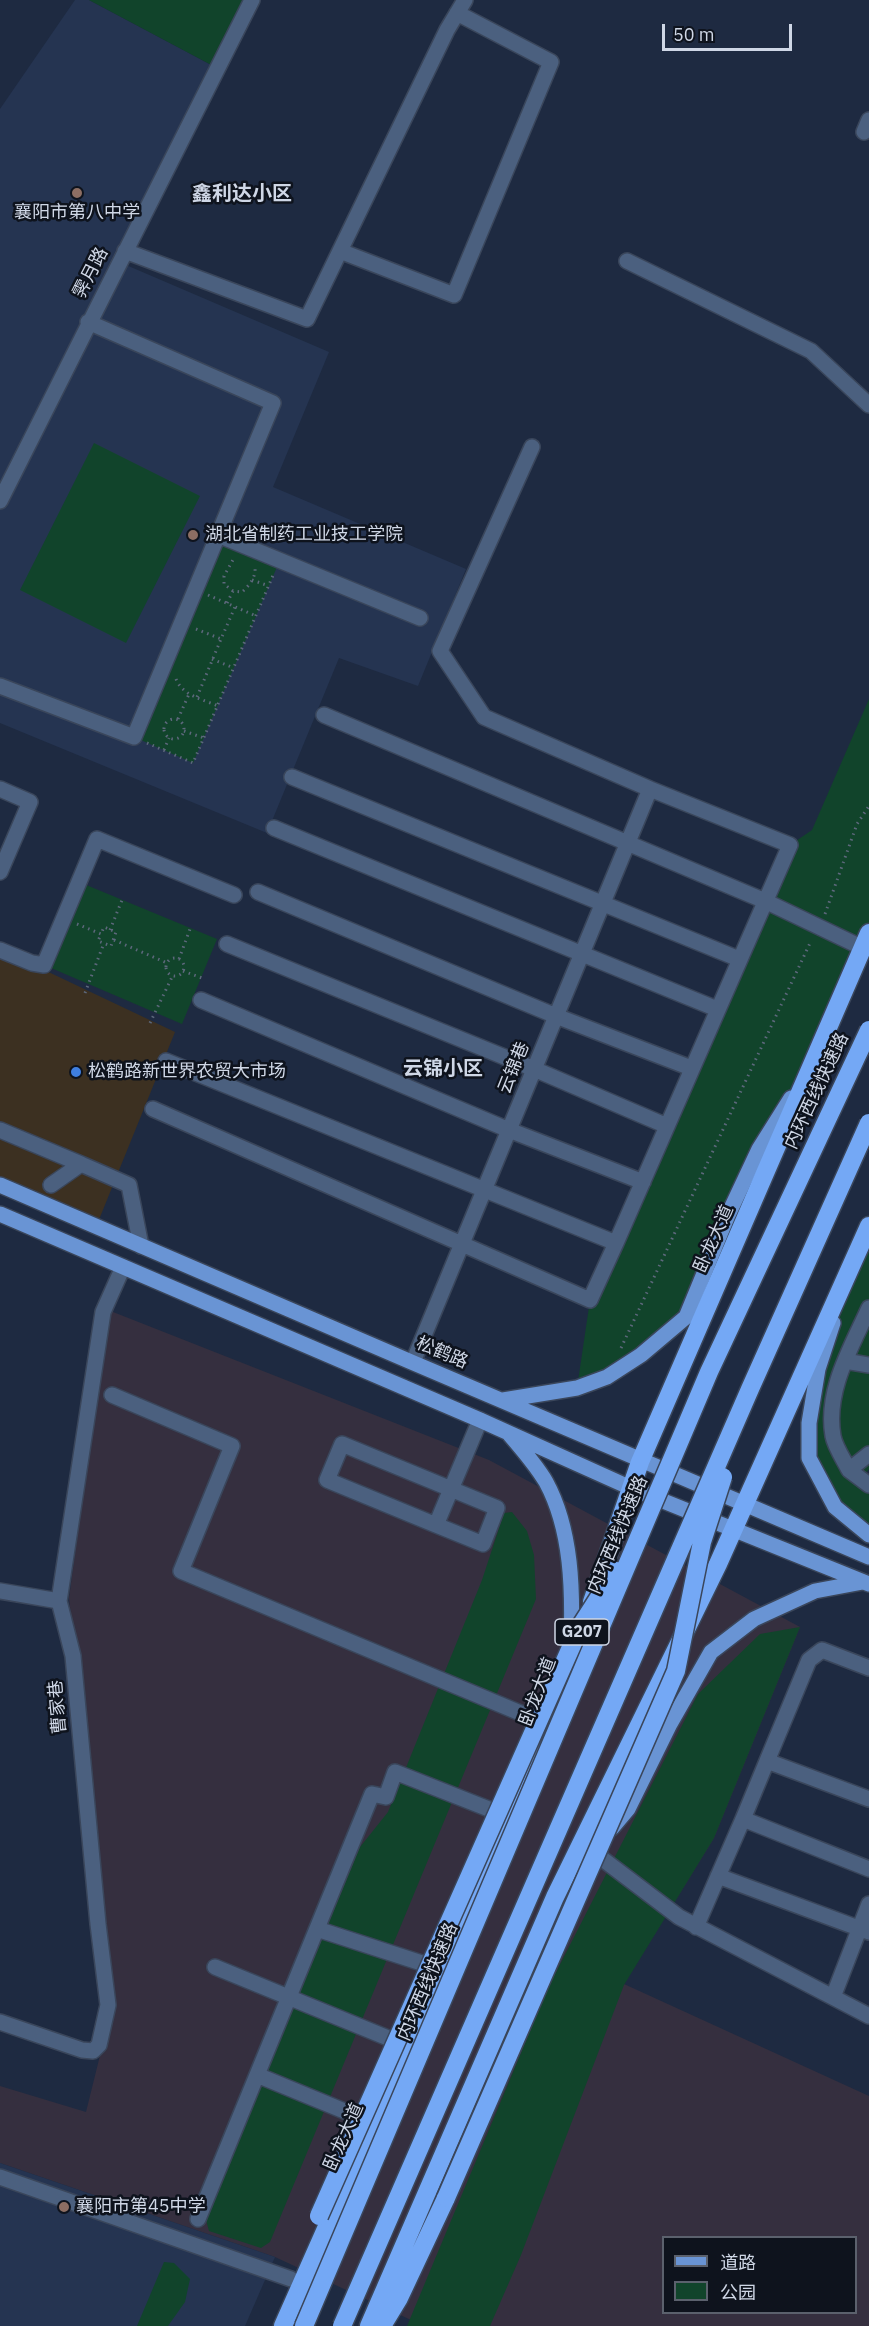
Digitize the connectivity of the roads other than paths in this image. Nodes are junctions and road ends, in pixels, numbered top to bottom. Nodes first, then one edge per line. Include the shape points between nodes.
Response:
1 (252, 0) edge
2 (465, 0) edge
3 (456, 13) junction
4 (124, 251) junction
5 (340, 251) junction
6 (627, 261) dead end
7 (88, 322) junction
8 (869, 405) edge
9 (532, 447) dead end
10 (0, 501) edge
11 (218, 535) junction
12 (420, 618) dead end
13 (0, 686) edge
14 (324, 715) dead end
15 (292, 777) dead end
16 (0, 789) edge
17 (650, 789) junction
18 (274, 828) dead end
19 (628, 844) junction
20 (0, 872) edge
21 (258, 892) dead end
22 (234, 895) dead end
23 (765, 901) junction
24 (603, 904) junction
25 (866, 940) edge
26 (227, 944) dead end
27 (0, 950) edge
28 (582, 955) junction
29 (739, 959) junction
30 (201, 1000) dead end
31 (717, 1009) junction
32 (556, 1016) junction
33 (869, 1030) edge
34 (166, 1061) dead end
35 (812, 1065) junction
36 (692, 1068) junction
37 (534, 1069) junction
38 (153, 1109) dead end
39 (869, 1123) edge
40 (667, 1126) junction
41 (0, 1130) edge
42 (509, 1130) junction
43 (81, 1164) junction
44 (643, 1182) junction
45 (0, 1185) edge
46 (51, 1185) dead end
47 (484, 1190) junction
48 (0, 1214) edge
49 (869, 1226) edge
50 (462, 1243) junction
51 (616, 1243) junction
52 (141, 1246) junction
53 (123, 1267) junction
54 (841, 1287) junction
55 (869, 1308) edge
56 (845, 1361) junction
57 (413, 1362) junction
58 (869, 1365) edge
59 (710, 1372) junction
60 (750, 1389) junction
61 (112, 1395) dead end
62 (502, 1400) junction
63 (480, 1420) junction
64 (508, 1432) junction
65 (869, 1454) edge
66 (640, 1462) junction
67 (849, 1470) junction
68 (869, 1485) edge
69 (631, 1488) junction
70 (451, 1490) junction
71 (746, 1505) junction
72 (436, 1525) junction
73 (735, 1529) junction
74 (869, 1534) edge
75 (869, 1557) edge
76 (866, 1583) edge
77 (0, 1591) edge
78 (59, 1601) junction
79 (869, 1668) edge
80 (553, 1717) junction
81 (767, 1761) junction
82 (869, 1799) edge
83 (509, 1817) junction
84 (743, 1819) junction
85 (592, 1851) junction
86 (869, 1869) edge
87 (718, 1876) junction
88 (555, 1897) junction
89 (869, 1904) edge
90 (696, 1927) junction
91 (317, 1929) junction
92 (864, 1930) edge
93 (215, 1967) dead end
94 (442, 1970) junction
95 (289, 1997) junction
96 (832, 1997) junction
97 (869, 2016) edge
98 (0, 2022) edge
99 (402, 2043) junction
100 (257, 2075) junction
101 (373, 2124) junction
102 (0, 2177) edge
103 (198, 2219) dead end
104 (291, 2279) junction
105 (274, 2326) edge
106 (283, 2326) edge
107 (304, 2326) edge
108 (342, 2326) edge
109 (369, 2326) edge
110 (382, 2326) edge

1 - 4 street, 霁月路
2 - 3 street
3 - 5 street
3 - 5 street via 551,62 454,295
4 - 5 street via 307,319
4 - 7 street, 霁月路
6 - 8 street via 812,351
7 - 10 street, 霁月路
7 - 11 street via 273,403
9 - 17 street via 440,651 484,717
11 - 12 street
11 - 13 street via 134,737
14 - 19 street
15 - 24 street
16 - 20 street via 30,802
17 - 19 street, 云锦巷
17 - 23 street via 789,845
18 - 28 street
19 - 23 street
19 - 24 street, 云锦巷
21 - 32 street
22 - 27 street via 97,839 44,965
23 - 25 street via 819,927
23 - 29 street
24 - 28 street, 云锦巷
24 - 29 street
25 - 35 highway, 卧龙大道 / G207
26 - 37 street
28 - 31 street
28 - 32 street, 云锦巷
29 - 31 street
30 - 42 street
31 - 36 street
32 - 36 street
32 - 37 street, 云锦巷
33 - 59 highway, 内环西线快速路, bridge
34 - 47 street
35 - 62 main road via 759,1149 686,1317 641,1355 607,1377 577,1388
35 - 66 highway, 卧龙大道 / G207
36 - 40 street
37 - 40 street
37 - 42 street, 云锦巷
38 - 50 street
39 - 60 highway, bridge
40 - 44 street
41 - 43 street
42 - 44 street
42 - 47 street, 云锦巷
43 - 46 street
43 - 52 street via 129,1185
44 - 51 street
45 - 52 main road, 松鹤路
47 - 50 street, 云锦巷
47 - 51 street
48 - 53 main road
49 - 54 highway
50 - 51 street via 590,1300
50 - 57 street, 云锦巷
52 - 57 main road, 松鹤路
53 - 63 main road
53 - 78 street, 曹家巷 via 103,1312
54 - 71 highway
54 - 74 main road via 818,1370 809,1423 809,1458 835,1507
55 - 56 street
56 - 58 street
56 - 67 street via 832,1401 832,1420 833,1438
57 - 62 main road, 松鹤路
59 - 99 highway, bridge via 650,1517 580,1627
59 - 107 highway, 内环西线快速路, bridge
60 - 108 highway, bridge
60 - 110 highway, bridge via 702,1542 676,1671 446,2198
61 - 80 street via 232,1446 181,1572
62 - 66 main road, 松鹤路
63 - 64 main road
63 - 70 street
64 - 69 main road
64 - 80 main road via 547,1484 565,1536 572,1600 570,1669
65 - 67 street
66 - 69 highway, 卧龙大道 / G207
66 - 71 main road, 松鹤路
67 - 68 street
69 - 73 main road
69 - 80 highway, 卧龙大道 / G207
70 - 72 street
70 - 72 street via 497,1508 483,1544
70 - 72 street via 342,1444 338,1453 327,1480
71 - 73 highway
71 - 75 main road, 松鹤路
73 - 76 main road
73 - 88 highway
76 - 85 main road via 815,1592 754,1619 711,1652 628,1809
77 - 78 street
78 - 98 street, 曹家巷 via 73,1656 108,2005 99,2045 93,2051
79 - 81 street via 822,1650 809,1660
80 - 83 highway, 卧龙大道 / G207
81 - 82 street
81 - 84 street
83 - 91 street via 395,1772 386,1797 372,1794
83 - 94 highway, 卧龙大道 / G207
84 - 86 street
84 - 87 street
85 - 88 main road
85 - 90 street
87 - 90 street
87 - 92 street
88 - 109 highway
89 - 92 street
90 - 96 street
91 - 94 street
91 - 95 street
92 - 96 street
93 - 95 street
94 - 99 highway, 卧龙大道 / G207
95 - 99 street
95 - 100 street
96 - 97 street
99 - 101 highway, 卧龙大道 / G207
99 - 104 highway, bridge
100 - 101 street
100 - 103 street
101 - 106 highway, 卧龙大道 / G207
102 - 104 street
104 - 105 highway

